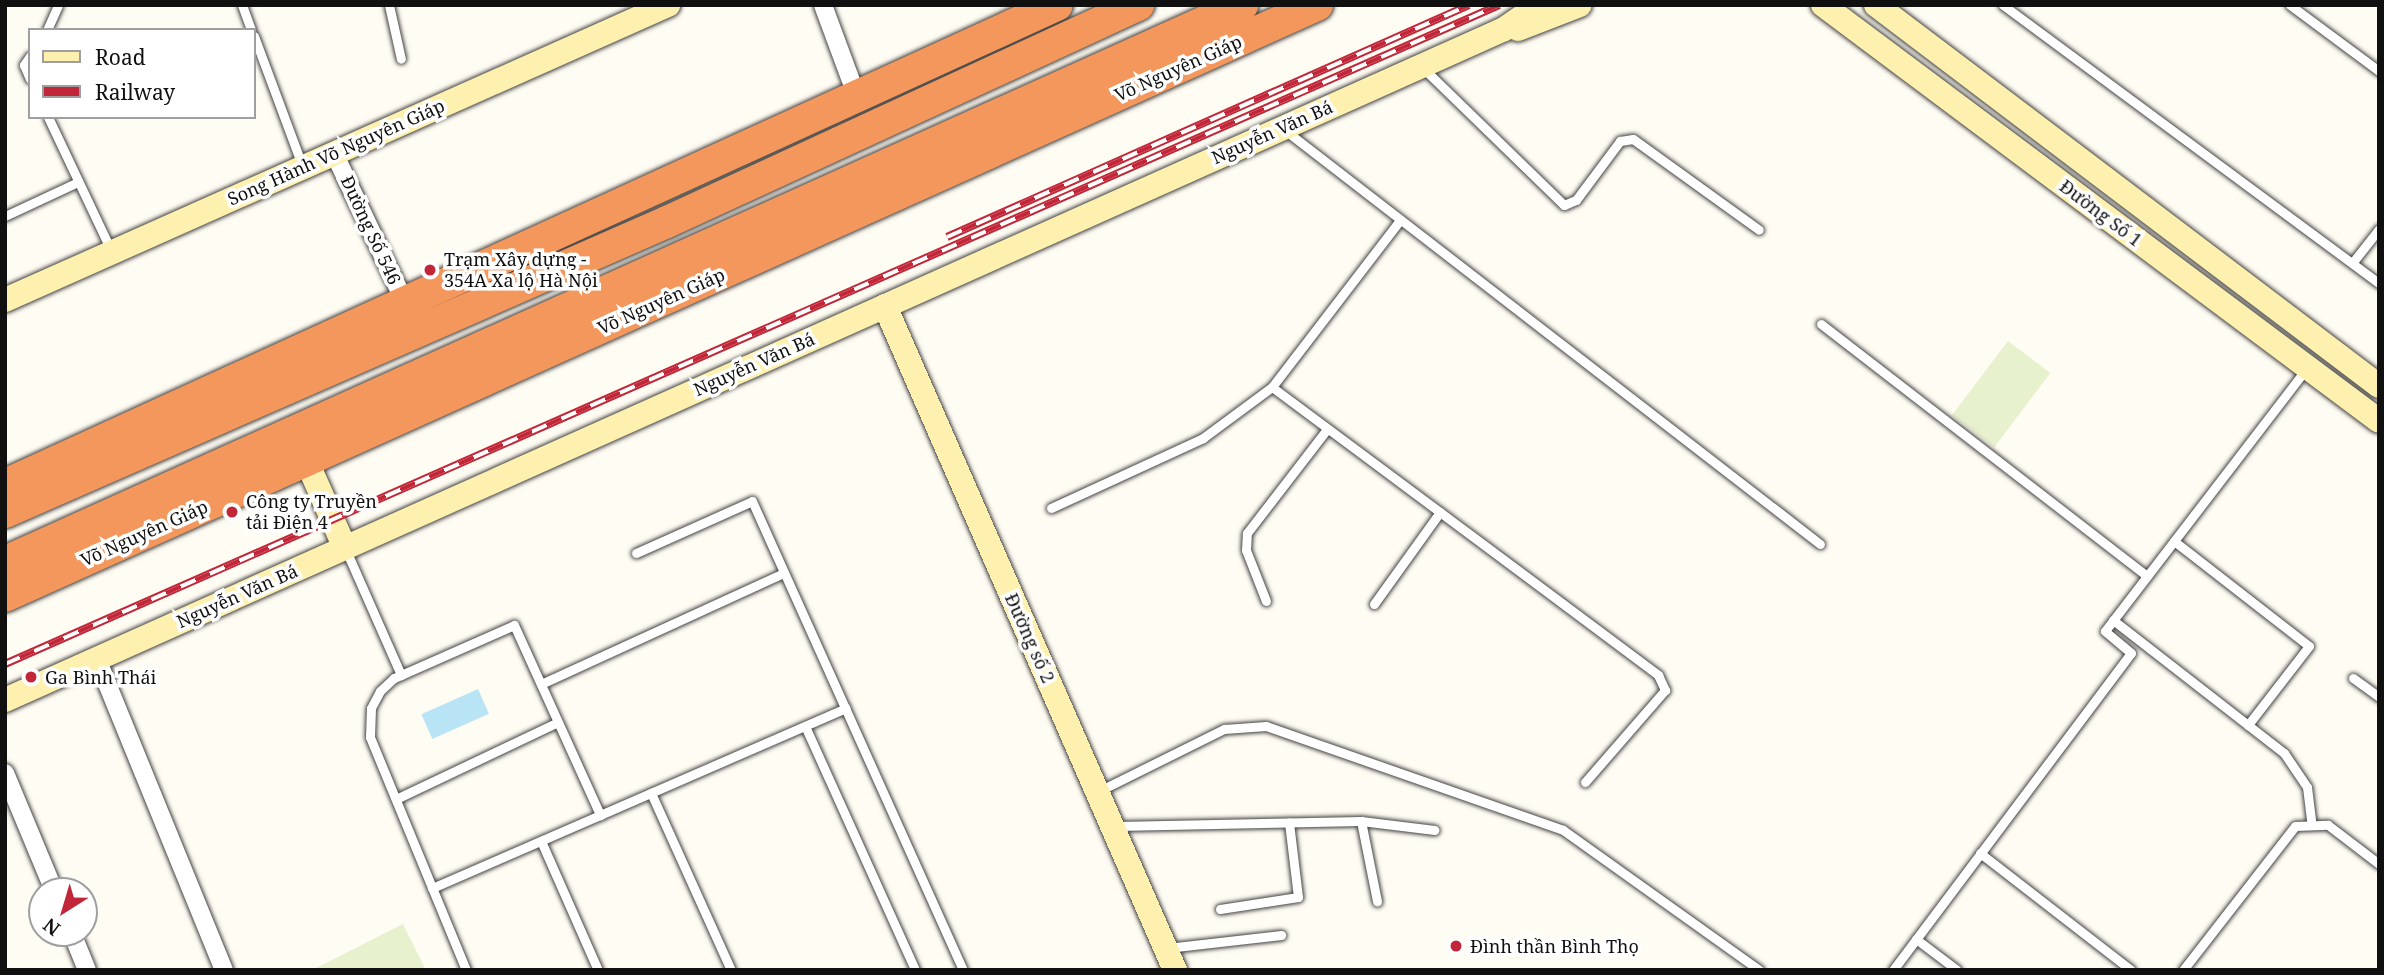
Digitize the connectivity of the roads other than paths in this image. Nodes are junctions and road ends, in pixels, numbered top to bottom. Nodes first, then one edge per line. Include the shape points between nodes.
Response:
1 (58, 5) edge
2 (242, 5) edge
3 (389, 5) edge
4 (668, 5) edge
5 (823, 5) edge
6 (1057, 5) edge
7 (1138, 5) edge
8 (1241, 5) edge
9 (1317, 5) edge
10 (1539, 5) edge
11 (1580, 5) edge
12 (1824, 5) edge
13 (1876, 5) edge
14 (2003, 5) edge
15 (2290, 5) edge
16 (48, 28) edge
17 (250, 28) edge
18 (1504, 29) junction
19 (256, 41) edge
20 (401, 59) dead end
21 (1421, 66) junction
22 (2379, 71) edge
23 (857, 97) junction
24 (49, 119) edge
25 (1282, 128) junction
26 (334, 152) junction
27 (303, 166) junction
28 (78, 182) junction
29 (5, 216) edge
30 (1400, 220) junction
31 (2379, 229) edge
32 (1759, 230) dead end
33 (112, 252) junction
34 (2353, 262) junction
35 (2379, 283) edge
36 (5, 300) edge
37 (407, 306) junction
38 (885, 306) junction
39 (1821, 324) dead end
40 (2307, 368) junction
41 (2379, 386) edge
42 (1272, 387) junction
43 (2379, 421) edge
44 (1327, 429) junction
45 (300, 446) junction
46 (5, 485) edge
47 (1051, 508) dead end
48 (5, 512) edge
49 (1440, 512) junction
50 (2174, 541) junction
51 (1820, 544) dead end
52 (345, 548) junction
53 (636, 553) dead end
54 (5, 562) edge
55 (785, 573) junction
56 (2147, 576) junction
57 (5, 596) edge
58 (1266, 601) dead end
59 (1374, 604) dead end
60 (2113, 620) junction
61 (97, 659) junction
62 (401, 675) junction
63 (2353, 678) dead end
64 (541, 684) junction
65 (2379, 697) edge
66 (5, 700) edge
67 (845, 708) junction
68 (558, 722) junction
69 (2248, 725) junction
70 (805, 726) junction
71 (5, 773) edge
72 (1585, 782) dead end
73 (1098, 792) junction
74 (651, 793) junction
75 (396, 799) junction
76 (600, 815) junction
77 (1361, 821) junction
78 (2311, 821) junction
79 (1289, 823) junction
80 (1112, 825) junction
81 (1434, 830) dead end
82 (541, 841) junction
83 (1980, 853) junction
84 (2379, 864) edge
85 (48, 877) edge
86 (432, 888) junction
87 (1377, 901) dead end
88 (1220, 909) dead end
89 (1281, 935) dead end
90 (1916, 939) junction
91 (78, 947) edge
92 (1170, 959) edge
93 (87, 970) edge
94 (224, 970) edge
95 (467, 970) edge
96 (598, 970) edge
97 (731, 970) edge
98 (915, 970) edge
99 (963, 970) edge
100 (1759, 970) edge
101 (1893, 970) edge
102 (1957, 970) edge
103 (2132, 970) edge
104 (2183, 970) edge

1 - 16 lane
2 - 17 lane
3 - 20 lane
4 - 26 main road, Song Hành Võ Nguyên Giáp
5 - 23 street
6 - 23 highway
7 - 48 highway via 667,222
8 - 45 highway, Võ Nguyên Giáp
9 - 45 highway, Võ Nguyên Giáp
10 - 18 main road, Nguyễn Văn Bá
11 - 18 main road, Nguyễn Văn Bá via 1527,29
12 - 40 main road, Đường Số 1
13 - 41 main road, Đường Số 1
14 - 34 lane
15 - 22 lane
18 - 21 main road, Nguyễn Văn Bá
19 - 27 lane
21 - 25 main road, Nguyễn Văn Bá
21 - 32 lane via 1564,205 1577,200 1620,141 1633,139
23 - 37 highway
24 - 28 lane
25 - 30 lane
25 - 38 main road, Nguyễn Văn Bá
26 - 27 main road, Song Hành Võ Nguyên Giáp
26 - 37 street, Đường Số 546
27 - 33 main road, Song Hành Võ Nguyên Giáp
28 - 29 lane
28 - 33 lane
30 - 42 lane
30 - 51 lane
31 - 34 lane
33 - 36 main road, Song Hành Võ Nguyên Giáp
34 - 35 lane
37 - 46 highway
38 - 52 main road, Nguyễn Văn Bá
38 - 73 main road, Đường số 2
39 - 56 lane
40 - 43 main road, Đường Số 1
40 - 50 lane
42 - 44 lane
42 - 47 lane via 1203,438
44 - 49 lane
44 - 58 lane via 1248,533 1246,550
45 - 52 main road
45 - 54 highway, Võ Nguyên Giáp
45 - 57 highway, Võ Nguyên Giáp
49 - 59 lane
49 - 72 lane via 1658,675 1665,690
50 - 56 lane
50 - 69 lane via 2309,646
52 - 61 main road, Nguyễn Văn Bá
52 - 62 lane
53 - 55 lane via 752,501
55 - 64 lane
55 - 67 lane
56 - 60 lane
60 - 69 lane
60 - 83 lane via 2105,631 2131,653
61 - 66 main road, Nguyễn Văn Bá
61 - 94 street
62 - 64 lane via 514,625
62 - 75 lane via 380,691 369,718
63 - 65 lane
64 - 68 lane
67 - 70 lane
67 - 99 lane
68 - 75 lane
68 - 76 lane
69 - 78 lane via 2294,764 2307,787
70 - 74 lane
70 - 98 lane
71 - 85 street
73 - 80 main road, Đường số 2
73 - 100 lane via 1224,729 1265,726 1563,830
74 - 76 lane
74 - 97 lane
75 - 86 lane
76 - 82 lane
77 - 79 lane
77 - 81 lane
77 - 87 lane
78 - 84 lane via 2328,825
78 - 104 lane via 2288,832
79 - 80 lane
79 - 88 lane via 1298,897
80 - 92 main road, Đường số 2
82 - 86 lane
82 - 96 lane
83 - 90 lane
83 - 103 lane
86 - 95 lane
89 - 92 lane
90 - 101 lane
90 - 102 lane
91 - 93 street

